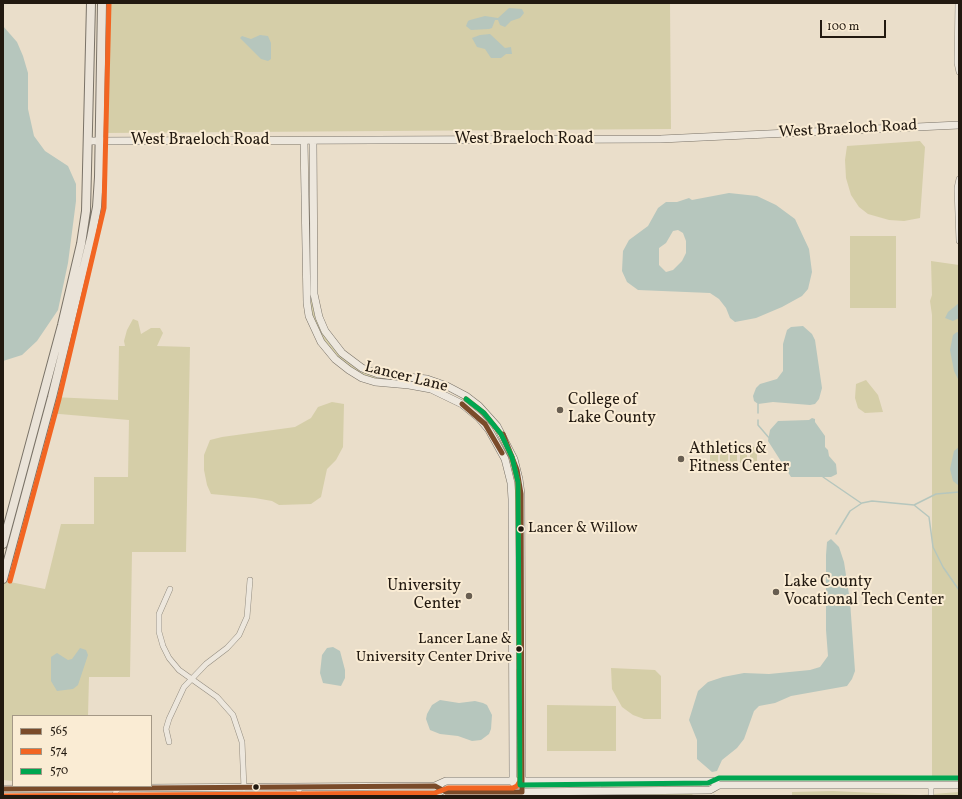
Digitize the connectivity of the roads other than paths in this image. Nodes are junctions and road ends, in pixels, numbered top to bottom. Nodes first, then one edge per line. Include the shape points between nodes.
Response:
1 (91, 3) edge
2 (102, 3) edge
3 (958, 3) edge
4 (958, 38) edge
5 (959, 72) edge
6 (959, 125) edge
7 (99, 141) junction
8 (304, 141) junction
9 (313, 141) junction
10 (89, 142) junction
11 (959, 179) edge
12 (959, 241) edge
13 (6, 522) edge
14 (18, 522) junction
15 (3, 544) edge
16 (3, 580) edge
17 (250, 580) dead end
18 (170, 589) dead end
19 (191, 678) junction
20 (169, 742) dead end
21 (513, 781) junction
22 (522, 781) junction
23 (719, 785) junction
24 (435, 786) junction
25 (931, 786) junction
26 (959, 786) edge
27 (299, 787) junction
28 (118, 788) junction
29 (244, 788) junction
30 (3, 789) edge
31 (513, 794) edge
32 (522, 794) edge
33 (114, 796) edge
34 (120, 796) edge
35 (299, 796) edge
36 (931, 796) edge

1 - 10 main road
2 - 7 main road
3 - 4 street
4 - 5 street
6 - 9 street, West Braeloch Road via 661,139
7 - 8 street, West Braeloch Road
7 - 10 street, West Braeloch Road
7 - 14 main road via 97,207 92,238
8 - 9 street, West Braeloch Road
8 - 21 street, Lancer Lane via 307,303 309,316 321,342 338,362 362,378 430,389 462,404 489,430 506,463 512,499
9 - 22 street, Lancer Lane via 314,294 325,332 342,354 362,368 378,374 427,379 466,396 488,414 514,459 521,502
10 - 13 main road via 86,211 81,244 60,333
11 - 12 street
13 - 14 street
13 - 15 main road
14 - 16 main road
17 - 19 street via 247,616 239,635
18 - 19 street via 159,614 160,639 173,664
19 - 20 street via 168,720 166,729
19 - 29 street via 217,697 233,715 242,742
21 - 22 street
21 - 24 street via 446,781
21 - 31 street, Lancer Lane
22 - 23 street via 712,781
22 - 32 street, Lancer Lane
23 - 25 street
23 - 32 street via 710,790
24 - 27 street
24 - 31 street via 446,792
25 - 26 street
25 - 36 street
27 - 29 street
27 - 35 street
28 - 29 street
28 - 30 street
28 - 33 street
28 - 34 street
31 - 32 street

